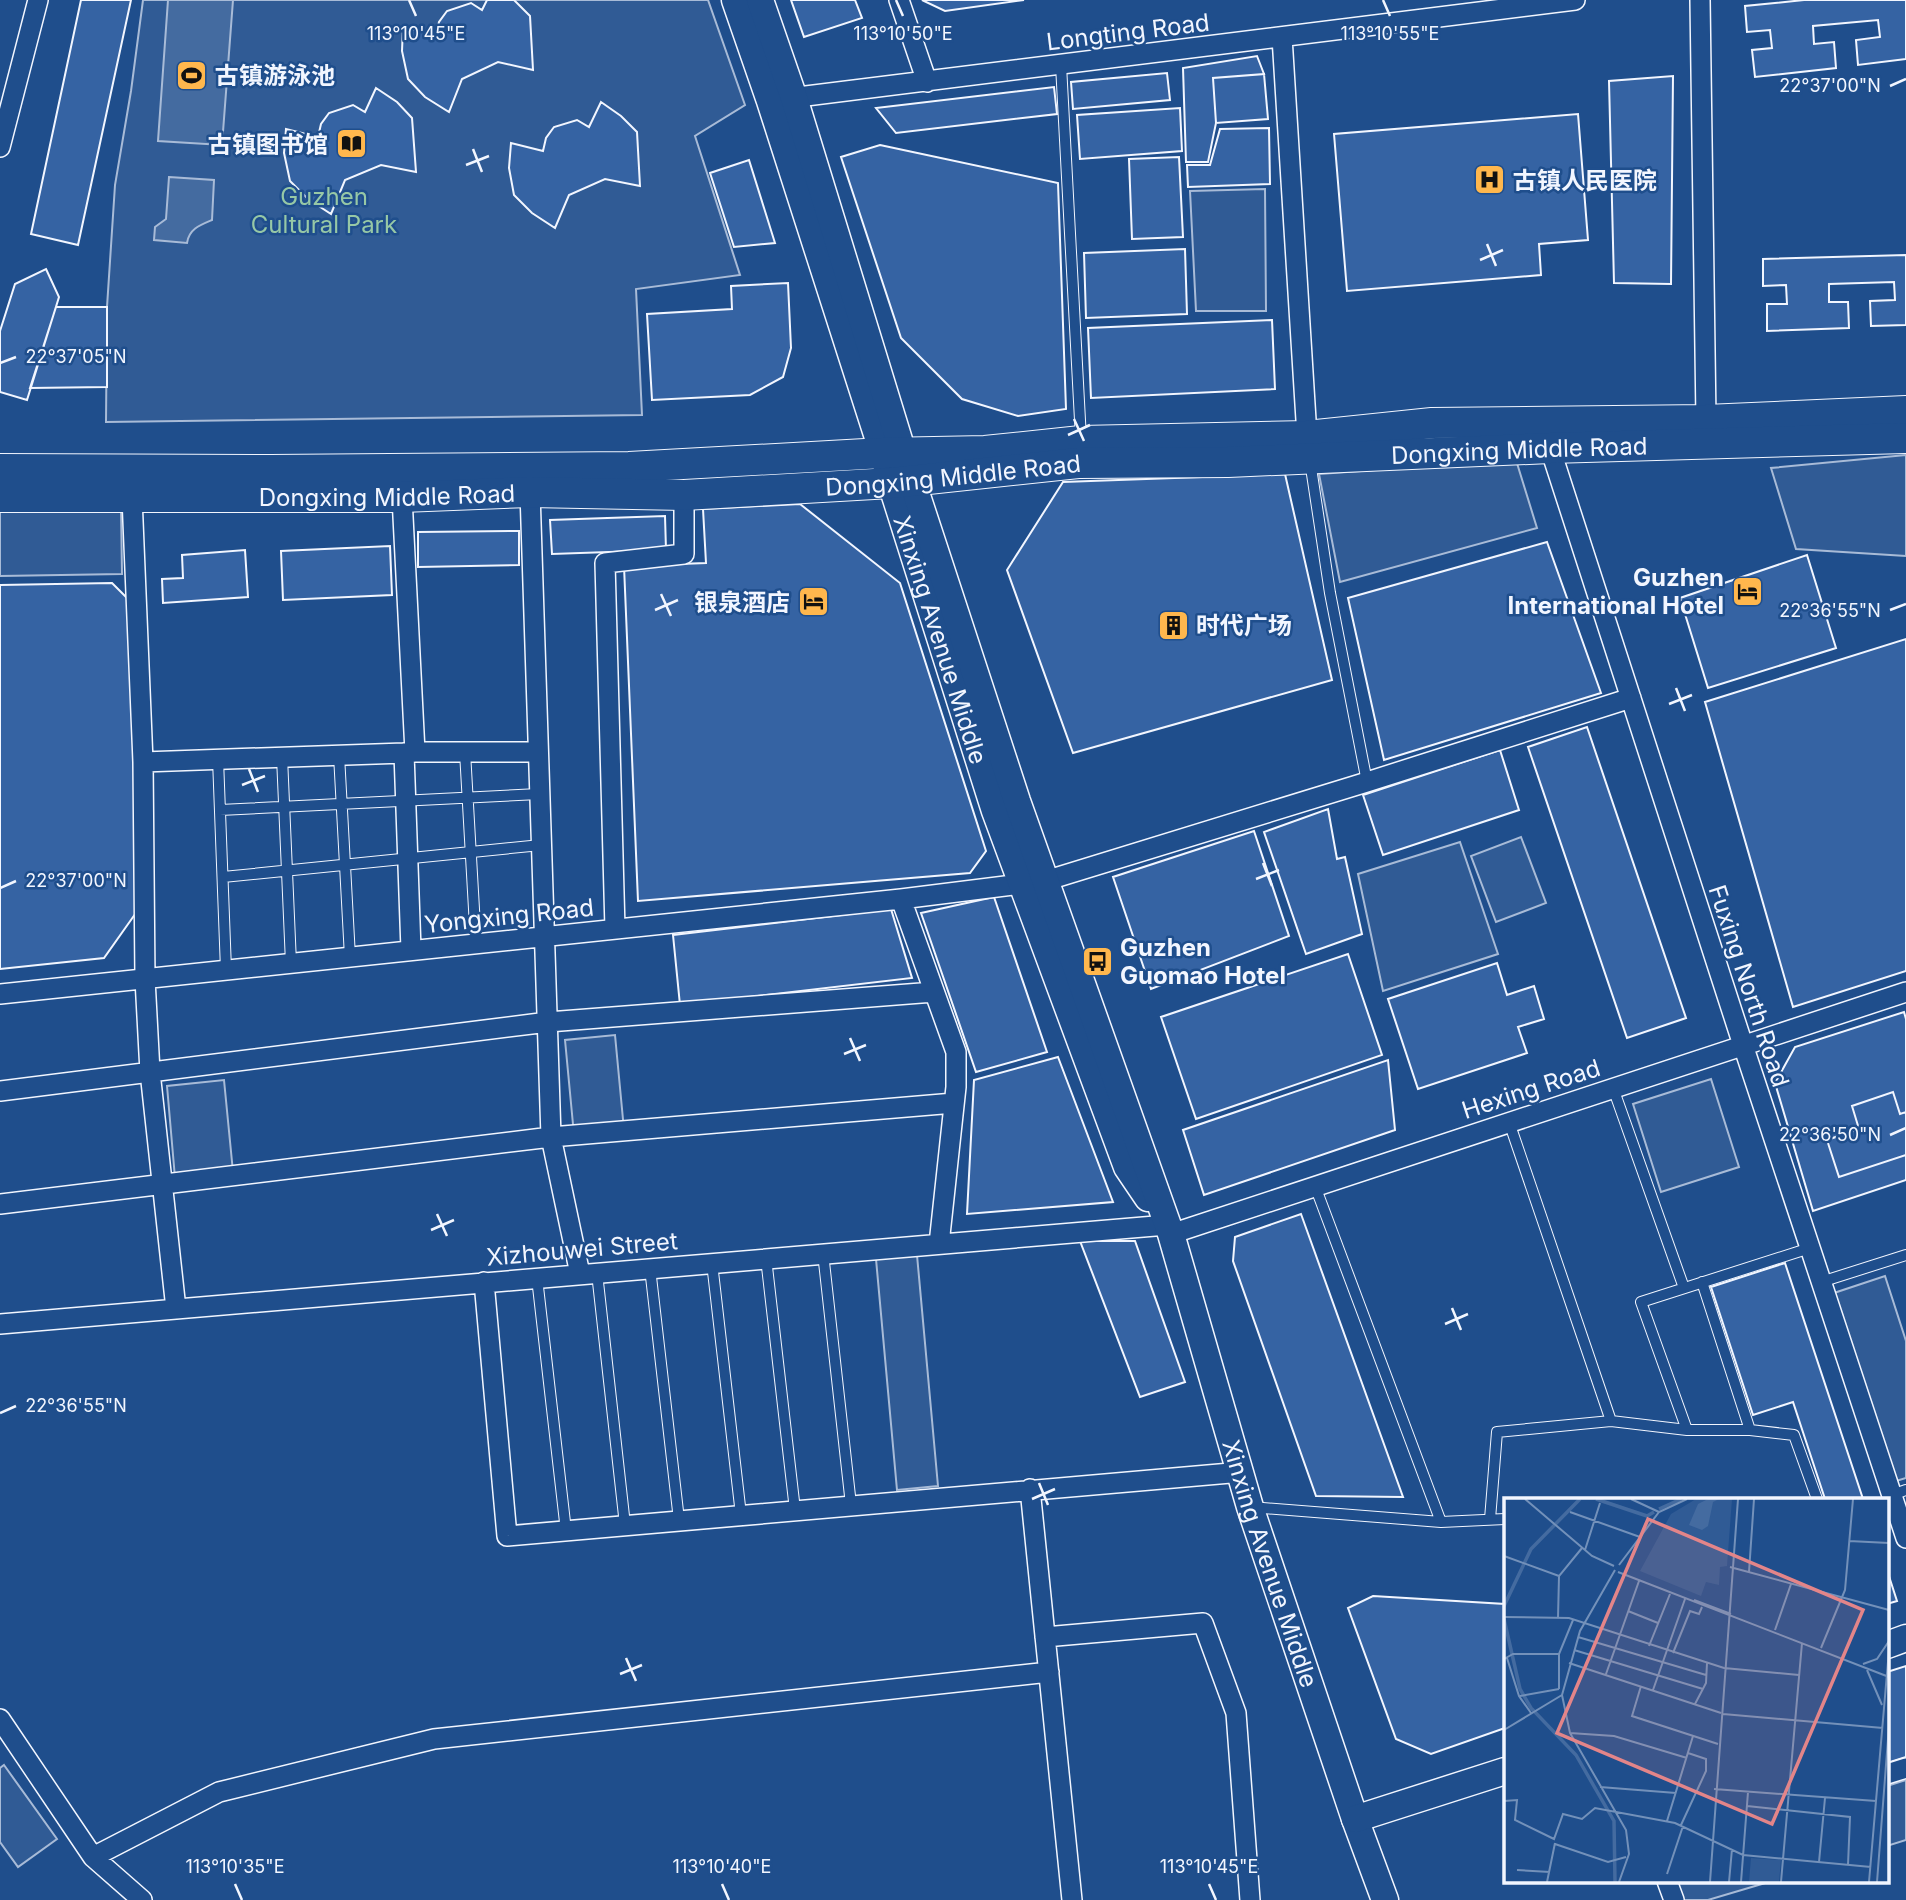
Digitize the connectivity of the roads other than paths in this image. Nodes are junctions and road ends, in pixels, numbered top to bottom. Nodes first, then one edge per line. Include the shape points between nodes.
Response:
1 (38, 0) edge
2 (735, 0) edge
3 (760, 0) edge
4 (899, 0) edge
5 (1575, 0) edge
6 (1700, 0) edge
7 (1282, 37) junction
8 (1061, 65) junction
9 (927, 82) junction
10 (782, 99) junction
11 (0, 147) edge
12 (1906, 411) edge
13 (1706, 420) junction
14 (1906, 438) edge
15 (1081, 441) junction
16 (1308, 446) junction
17 (1550, 448) junction
18 (897, 467) junction
19 (0, 469) edge
20 (530, 492) junction
21 (684, 495) junction
22 (0, 497) edge
23 (132, 497) junction
24 (402, 497) junction
25 (1631, 698) junction
26 (410, 752) junction
27 (466, 752) junction
28 (537, 752) junction
29 (339, 755) junction
30 (282, 757) junction
31 (218, 759) junction
32 (143, 762) junction
33 (1367, 782) junction
34 (539, 794) junction
35 (468, 798) junction
36 (406, 801) junction
37 (342, 804) junction
38 (284, 807) junction
39 (220, 810) junction
40 (541, 845) junction
41 (471, 852) junction
42 (408, 859) junction
43 (346, 865) junction
44 (287, 870) junction
45 (223, 877) junction
46 (1034, 883) junction
47 (901, 899) junction
48 (615, 929) junction
49 (544, 937) junction
50 (476, 944) junction
51 (411, 950) junction
52 (350, 957) junction
53 (290, 963) junction
54 (226, 970) junction
55 (145, 979) junction
56 (934, 992) junction
57 (1906, 992) edge
58 (0, 994) edge
59 (548, 1022) junction
60 (1742, 1045) junction
61 (150, 1072) junction
62 (1613, 1088) junction
63 (0, 1091) edge
64 (954, 1103) junction
65 (1509, 1122) junction
66 (551, 1136) junction
67 (163, 1183) junction
68 (1314, 1185) junction
69 (0, 1204) edge
70 (1169, 1229) junction
71 (939, 1244) junction
72 (1810, 1248) junction
73 (823, 1253) junction
74 (1906, 1255) edge
75 (766, 1258) junction
76 (712, 1263) junction
77 (650, 1268) junction
78 (589, 1273) junction
79 (537, 1278) junction
80 (1702, 1282) junction
81 (1821, 1282) junction
82 (484, 1283) junction
83 (1684, 1288) junction
84 (176, 1309) junction
85 (0, 1324) edge
86 (1611, 1421) junction
87 (1687, 1430) junction
88 (1750, 1430) junction
89 (1242, 1472) junction
90 (1030, 1489) junction
91 (1899, 1492) edge
92 (1817, 1498) edge
93 (850, 1505) junction
94 (1250, 1507) junction
95 (796, 1510) junction
96 (741, 1515) junction
97 (1490, 1518) junction
98 (679, 1520) junction
99 (1504, 1520) edge
100 (1441, 1522) junction
101 (625, 1525) junction
102 (566, 1531) junction
103 (1906, 1538) edge
104 (1045, 1637) junction
105 (1906, 1638) edge
106 (1888, 1645) edge
107 (1049, 1672) junction
108 (0, 1719) edge
109 (1906, 1768) edge
110 (1504, 1771) edge
111 (1888, 1774) edge
112 (1355, 1819) junction
113 (93, 1857) junction
114 (1667, 1882) edge
115 (142, 1900) edge
116 (1072, 1900) edge
117 (1250, 1900) edge
118 (1385, 1900) edge
119 (1674, 1900) edge

1 - 11 street
2 - 10 main road, Xinxing Avenue Middle
3 - 10 main road, Xinxing Avenue Middle
4 - 9 street
5 - 7 street, Longting Road
6 - 13 street
7 - 8 street, Longting Road
7 - 16 street
8 - 9 street, Longting Road
8 - 15 lane
9 - 10 street, Longting Road
10 - 18 main road, Xinxing Avenue Middle
12 - 13 main road, Dongxing Middle Road
13 - 16 main road, Dongxing Middle Road via 1432,423
14 - 17 main road, Dongxing Middle Road
15 - 16 main road, Dongxing Middle Road
15 - 18 main road, Dongxing Middle Road via 985,451
16 - 17 main road, Dongxing Middle Road
16 - 18 main road, Dongxing Middle Road via 1228,462
16 - 33 lane via 1330,593
17 - 25 street, Fuxing North Road
18 - 19 main road, Dongxing Middle Road
18 - 21 main road, Dongxing Middle Road
18 - 46 main road, Xinxing Avenue Middle via 995,811
20 - 21 main road, Dongxing Middle Road
20 - 24 main road, Dongxing Middle Road
20 - 28 street
21 - 48 street via 684,554 605,563
22 - 23 main road, Dongxing Middle Road
23 - 24 main road, Dongxing Middle Road
23 - 32 street
24 - 26 street
25 - 33 street, Yongxing Road
25 - 60 street, Fuxing North Road
26 - 27 street
26 - 29 street
26 - 36 street
27 - 28 street
27 - 35 lane
28 - 34 street
29 - 30 street
29 - 37 lane
30 - 31 street
30 - 38 lane
31 - 32 street
31 - 39 lane
32 - 55 street
33 - 46 street, Yongxing Road
34 - 35 lane
34 - 40 street
35 - 36 lane
35 - 41 lane
36 - 37 lane
36 - 42 street
37 - 38 lane
37 - 43 lane
38 - 39 lane
38 - 44 lane
39 - 45 lane
40 - 41 lane
40 - 49 street
41 - 42 lane
41 - 50 lane
42 - 43 lane
42 - 51 street
43 - 44 lane
43 - 52 lane
44 - 45 lane
44 - 53 lane
45 - 54 lane
46 - 47 street, Yongxing Road
46 - 70 main road, Xinxing Avenue Middle via 1127,1167
47 - 48 street, Yongxing Road
47 - 56 street
48 - 49 street, Yongxing Road
49 - 50 street, Yongxing Road
49 - 59 street
50 - 51 street, Yongxing Road
51 - 52 street, Yongxing Road
52 - 53 street, Yongxing Road
53 - 54 street, Yongxing Road
54 - 55 street, Yongxing Road
55 - 58 street, Yongxing Road
55 - 61 street
56 - 59 street
56 - 64 street via 956,1052
57 - 60 street, Hexing Road
59 - 61 street
59 - 66 street
60 - 62 street, Hexing Road
60 - 72 street, Fuxing North Road
61 - 63 street
61 - 67 street
62 - 65 street, Hexing Road
62 - 83 lane
64 - 66 street
64 - 71 street
65 - 68 street, Hexing Road
65 - 86 lane
66 - 67 street
66 - 78 street
67 - 69 street
67 - 84 street
68 - 70 street, Hexing Road
68 - 100 lane
70 - 71 street, Xizhouwei Street
70 - 89 main road, Xinxing Avenue Middle
71 - 73 street, Xizhouwei Street
72 - 80 lane
72 - 81 street, Fuxing North Road
73 - 75 street, Xizhouwei Street
73 - 93 lane
74 - 81 lane
75 - 76 street, Xizhouwei Street
75 - 95 lane
76 - 77 street, Xizhouwei Street
76 - 96 lane
77 - 78 street, Xizhouwei Street
77 - 98 lane
78 - 79 street, Xizhouwei Street
78 - 101 lane
79 - 82 street, Xizhouwei Street
79 - 102 lane
80 - 83 lane
80 - 88 lane
81 - 91 street, Fuxing North Road
82 - 84 street, Xizhouwei Street
82 - 102 street via 507,1536
83 - 87 lane via 1641,1302
84 - 85 street, Xizhouwei Street
86 - 87 lane
86 - 97 lane via 1496,1432
87 - 88 lane
88 - 92 lane via 1794,1435
89 - 90 street
89 - 94 main road, Xinxing Avenue Middle
90 - 93 street
90 - 104 street
91 - 103 street, Fuxing North Road
93 - 95 street
94 - 100 lane
94 - 112 main road, Xinxing Avenue Middle
95 - 96 street
96 - 98 street
97 - 99 lane
97 - 100 lane
98 - 101 street
101 - 102 street
104 - 107 street
104 - 117 street via 1203,1623 1236,1713
105 - 106 main road
107 - 113 street via 434,1739 219,1791
107 - 116 street
108 - 113 street
109 - 111 street
110 - 112 main road
112 - 118 main road, Xinxing Avenue Middle
113 - 115 street
114 - 119 street

